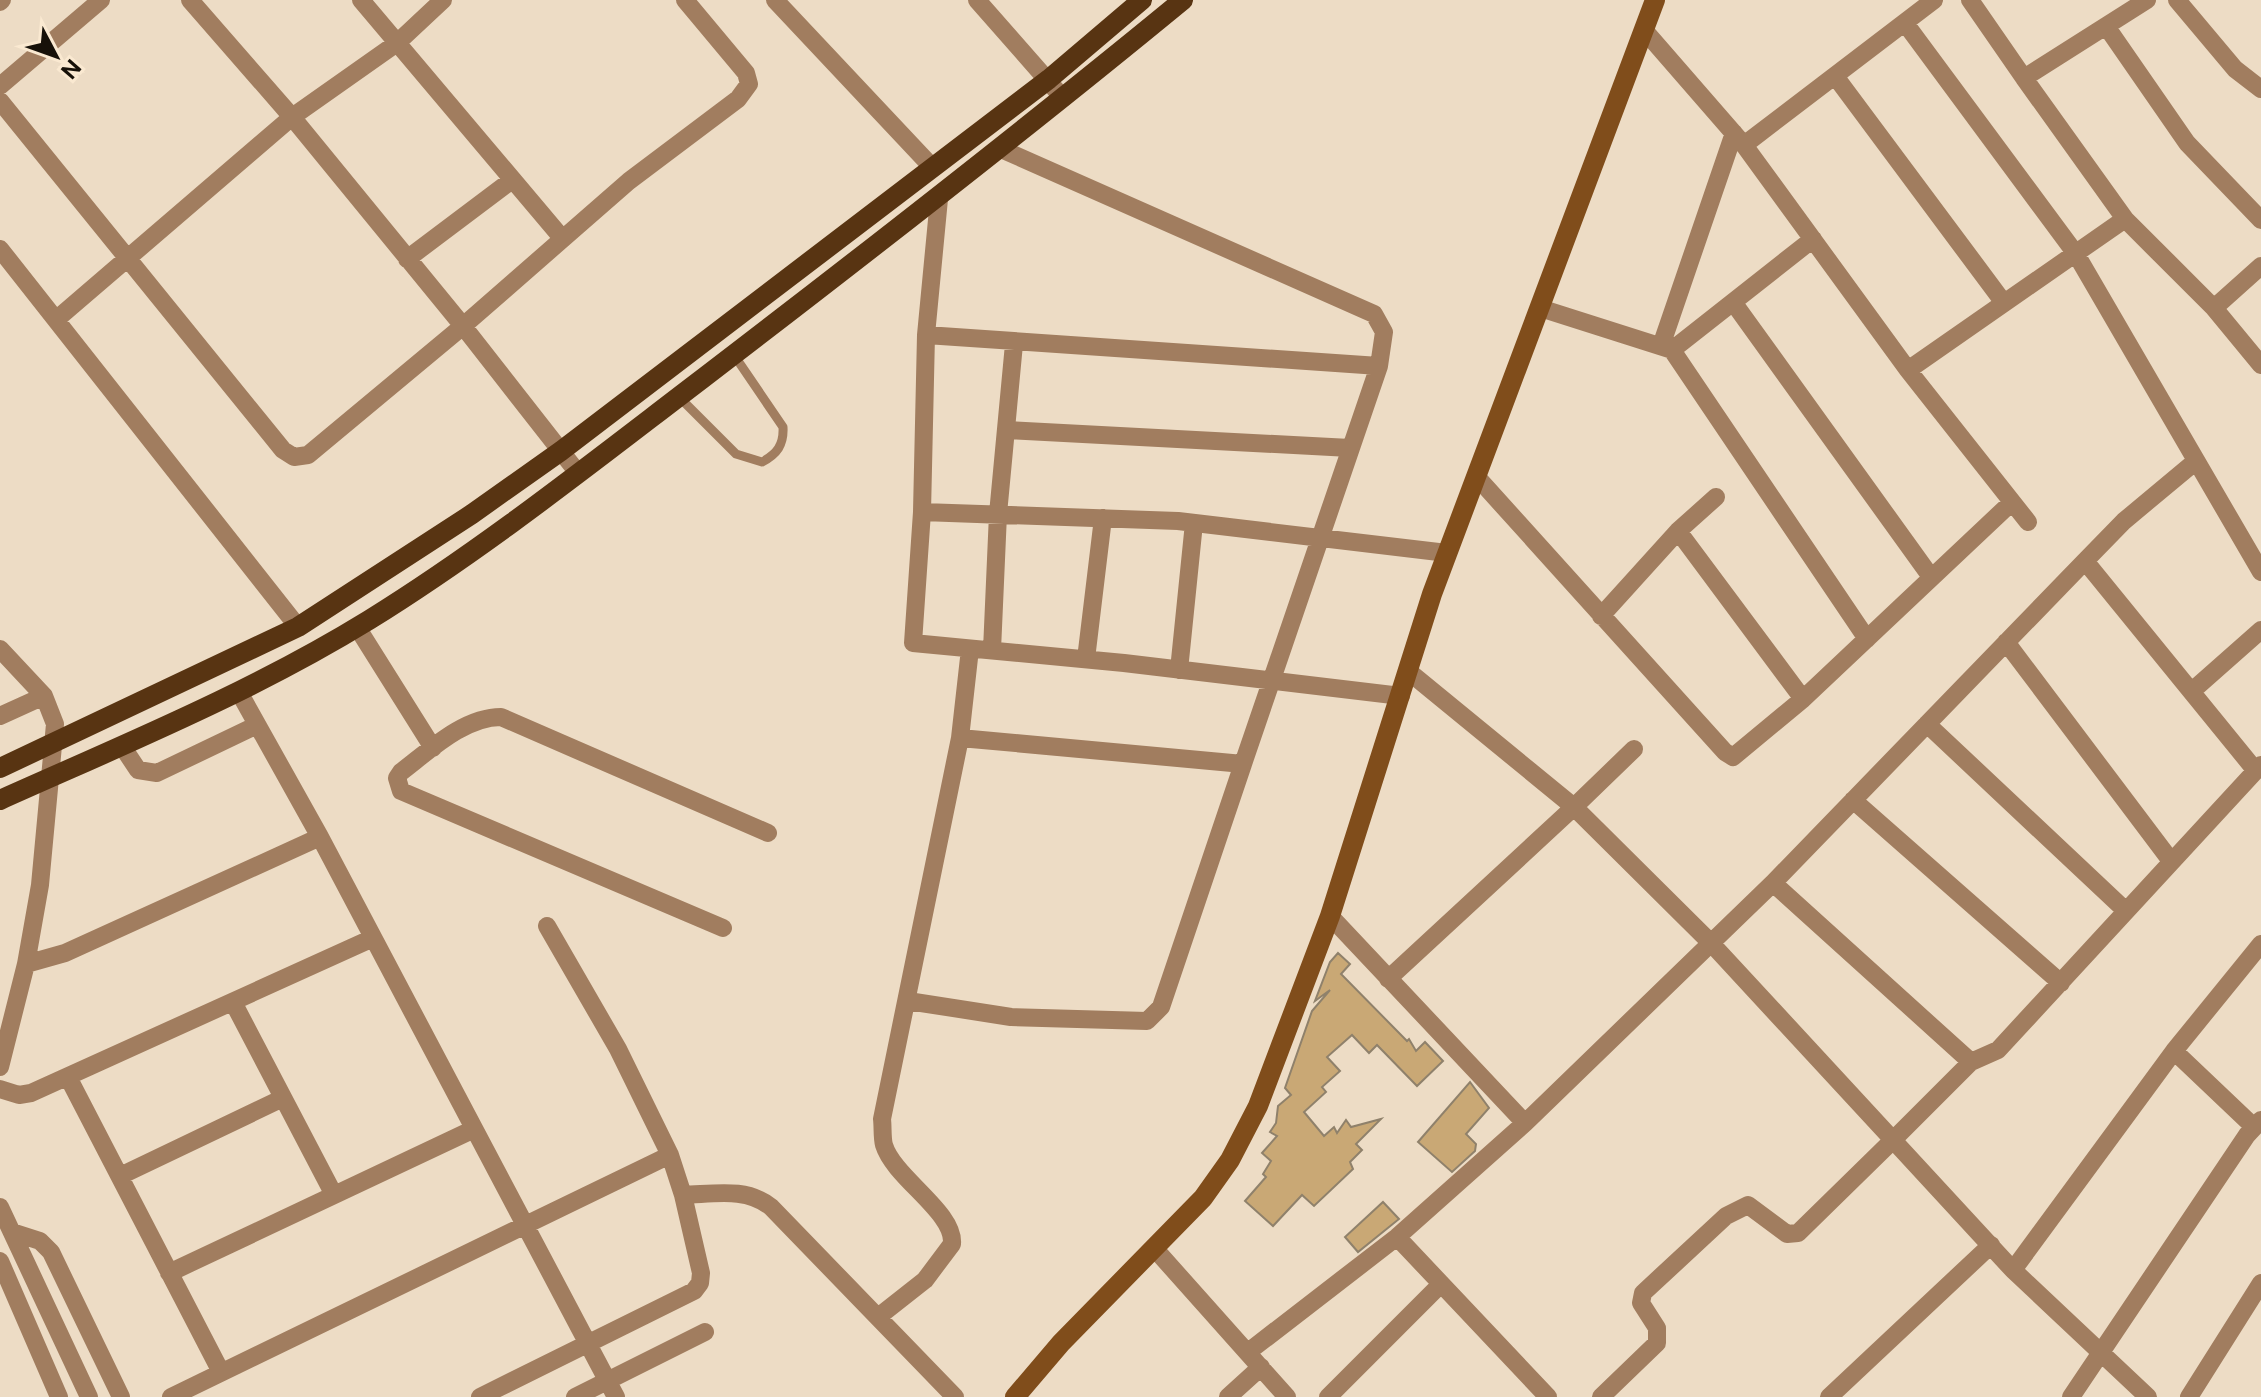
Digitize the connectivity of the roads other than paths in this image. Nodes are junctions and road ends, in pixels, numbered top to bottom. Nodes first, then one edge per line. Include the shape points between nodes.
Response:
1 (101, 0) edge
2 (361, 0) edge
3 (443, 0) edge
4 (685, 0) edge
5 (775, 0) edge
6 (977, 0) edge
7 (1142, 0) edge
8 (1183, 0) edge
9 (1655, 0) edge
10 (1934, 0) edge
11 (1970, 0) edge
12 (2147, 0) edge
13 (2177, 0) edge
14 (195, 2) edge
15 (1905, 23) junction
16 (2106, 26) junction
17 (1644, 30) junction
18 (397, 43) junction
19 (1835, 76) junction
20 (2024, 78) junction
21 (1049, 79) junction
22 (0, 86) edge
23 (2261, 89) edge
24 (1063, 98) junction
25 (0, 101) edge
26 (292, 117) junction
27 (1739, 139) junction
28 (1001, 149) junction
29 (932, 167) junction
30 (512, 180) junction
31 (939, 199) junction
32 (2125, 219) junction
33 (2261, 220) edge
34 (562, 238) junction
35 (1813, 239) junction
36 (0, 249) edge
37 (2076, 254) junction
38 (127, 259) junction
39 (407, 259) junction
40 (2261, 266) edge
41 (1733, 302) junction
42 (2004, 303) junction
43 (1540, 308) junction
44 (2214, 308) junction
45 (58, 318) junction
46 (463, 326) junction
47 (926, 335) junction
48 (1014, 344) junction
49 (1666, 348) junction
50 (734, 355) junction
51 (2261, 365) edge
52 (1379, 366) junction
53 (1908, 370) junction
54 (679, 397) junction
55 (1008, 430) junction
56 (1350, 448) junction
57 (561, 451) junction
58 (2196, 461) junction
59 (578, 473) junction
60 (1476, 476) junction
61 (1716, 497) dead end
62 (2012, 502) junction
63 (922, 512) junction
64 (998, 514) junction
65 (1103, 518) junction
66 (2028, 522) dead end
67 (1194, 523) junction
68 (1678, 531) junction
69 (1318, 538) junction
70 (1447, 553) junction
71 (2085, 561) junction
72 (2261, 572) edge
73 (1931, 577) junction
74 (286, 612) junction
75 (1601, 616) junction
76 (357, 627) junction
77 (2261, 630) edge
78 (1867, 639) junction
79 (2006, 642) junction
80 (0, 649) edge
81 (970, 649) junction
82 (992, 650) junction
83 (1086, 659) junction
84 (1179, 670) junction
85 (1408, 671) junction
86 (1272, 680) junction
87 (2192, 691) junction
88 (239, 692) junction
89 (1401, 696) junction
90 (1803, 699) junction
91 (48, 703) junction
92 (0, 716) edge
93 (1927, 724) junction
94 (257, 725) junction
95 (960, 738) junction
96 (52, 742) junction
97 (122, 746) junction
98 (433, 748) junction
99 (1634, 749) dead end
100 (1243, 764) junction
101 (0, 768) edge
102 (2258, 768) edge
103 (50, 778) junction
104 (0, 800) edge
105 (1853, 800) junction
106 (1574, 807) junction
107 (768, 833) dead end
108 (320, 837) junction
109 (2171, 861) junction
110 (1773, 883) junction
111 (2126, 911) junction
112 (1330, 916) junction
113 (547, 926) dead end
114 (723, 928) dead end
115 (373, 938) junction
116 (1710, 942) junction
117 (2261, 944) edge
118 (26, 964) junction
119 (1388, 979) junction
120 (2061, 983) junction
121 (908, 1001) junction
122 (233, 1002) junction
123 (2174, 1051) junction
124 (1971, 1062) junction
125 (0, 1067) edge
126 (68, 1077) junction
127 (0, 1089) edge
128 (283, 1098) junction
129 (1525, 1123) junction
130 (472, 1130) junction
131 (2256, 1132) edge
132 (1893, 1140) junction
133 (670, 1155) junction
134 (120, 1176) junction
135 (333, 1193) junction
136 (683, 1195) junction
137 (0, 1207) edge
138 (525, 1226) junction
139 (12, 1232) junction
140 (1397, 1237) junction
141 (1991, 1245) junction
142 (1155, 1249) junction
143 (0, 1261) edge
144 (2013, 1270) junction
145 (169, 1273) junction
146 (2261, 1283) edge
147 (1440, 1285) junction
148 (878, 1317) junction
149 (705, 1332) dead end
150 (588, 1342) junction
151 (1248, 1352) junction
152 (2101, 1353) junction
153 (1261, 1367) junction
154 (221, 1372) junction
155 (611, 1389) edge
156 (501, 1392) edge
157 (59, 1397) edge
158 (89, 1397) edge
159 (121, 1397) edge
160 (171, 1397) edge
161 (480, 1397) edge
162 (575, 1397) edge
163 (955, 1397) edge
164 (1015, 1397) edge
165 (1228, 1397) edge
166 (1287, 1397) edge
167 (1328, 1397) edge
168 (1548, 1397) edge
169 (1601, 1397) edge
170 (1829, 1397) edge
171 (2071, 1397) edge
172 (2148, 1397) edge
173 (2189, 1397) edge

1 - 22 street
2 - 18 street
3 - 18 street
4 - 34 street via 746,73 749,84 738,99
5 - 29 street
6 - 21 street
7 - 21 main road
8 - 24 main road
9 - 17 main road
10 - 15 street
11 - 20 street
12 - 16 street
13 - 23 street via 2235,69
14 - 26 street
15 - 19 street
15 - 37 street
16 - 20 street
16 - 33 street via 2187,143
17 - 27 street
17 - 43 main road
18 - 26 street
18 - 30 street
19 - 27 street
19 - 42 street
20 - 32 street
21 - 24 street
21 - 29 main road
24 - 28 main road
25 - 38 street
26 - 38 street
26 - 39 street
27 - 35 street
27 - 49 street
28 - 31 main road
28 - 52 street via 1374,314 1384,332
29 - 57 main road
30 - 34 street
30 - 39 street
31 - 47 street
31 - 50 main road
32 - 37 street
32 - 44 street
34 - 46 street
35 - 41 street
35 - 53 street
36 - 45 street
37 - 42 street
37 - 58 street
38 - 45 street
38 - 46 street via 226,384 294,457 308,455
39 - 46 street
40 - 44 street
41 - 49 street
41 - 73 street
42 - 53 street
43 - 49 street
43 - 60 main road
44 - 51 street
45 - 74 street
46 - 57 street
47 - 48 street
47 - 63 street
48 - 52 street
48 - 55 street
49 - 78 street
50 - 54 main road
50 - 54 lane via 783,427 774,455 762,462 736,454
52 - 56 street
53 - 62 street
54 - 59 main road
55 - 56 street
55 - 64 street
56 - 69 street
57 - 59 street
57 - 74 main road via 472,514
58 - 71 street
58 - 72 street
59 - 76 main road
60 - 70 main road
60 - 75 street
61 - 68 street
62 - 66 street
62 - 73 street
63 - 64 street
63 - 81 street via 913,643
64 - 65 street
64 - 82 street
65 - 67 street
65 - 83 street
67 - 69 street
67 - 84 street
68 - 75 street
68 - 90 street
69 - 70 street
69 - 86 street
70 - 85 main road
71 - 79 street
71 - 87 street
73 - 78 street
74 - 96 main road
75 - 90 street via 1733,757
76 - 88 main road
76 - 98 street
77 - 87 street
78 - 90 street
79 - 93 street
79 - 109 street
80 - 91 street
81 - 82 street
81 - 95 street
82 - 83 street
83 - 84 street
84 - 86 street
85 - 89 main road
85 - 106 street
86 - 89 street
86 - 100 street
87 - 102 street
88 - 94 street
88 - 97 main road
89 - 112 main road
91 - 92 street
91 - 96 street
93 - 105 street
93 - 111 street
94 - 97 street via 157,773 138,770
94 - 108 street
95 - 100 street
95 - 121 street
96 - 101 main road
96 - 103 street
97 - 103 main road
98 - 107 street via 485,717 501,717
98 - 114 street via 401,772 401,791
99 - 106 street
100 - 121 street via 1161,1007 1147,1021 1011,1017
102 - 109 street
103 - 104 main road
103 - 118 street
105 - 110 street
105 - 120 street
106 - 116 street
106 - 119 street
108 - 115 street
108 - 118 street via 87,944
109 - 111 street
110 - 116 street
110 - 124 street
111 - 120 street
112 - 119 street
112 - 142 main road via 1258,1106 1230,1160
113 - 133 street via 618,1049
115 - 122 street
115 - 130 street
116 - 129 street
116 - 132 street
117 - 123 street
118 - 125 street
119 - 129 street
120 - 124 street via 1998,1050
121 - 148 street via 882,1119 884,1145 953,1235 945,1256 925,1280
122 - 126 street
122 - 128 street
123 - 131 street
123 - 144 street
124 - 132 street
126 - 127 street via 31,1093
126 - 134 street
128 - 134 street
128 - 135 street
129 - 140 street
130 - 135 street
130 - 138 street
131 - 152 street
132 - 141 street
132 - 169 street via 1798,1233 1787,1234 1748,1205 1726,1216 1643,1293 1641,1303 1657,1328 1657,1343
133 - 136 street
133 - 138 street
134 - 145 street
135 - 145 street
136 - 148 street via 757,1196
136 - 150 street via 700,1283 694,1291
137 - 139 street
138 - 150 street
138 - 154 street
139 - 158 street
139 - 159 street via 40,1241 51,1252
140 - 147 street
140 - 151 street
141 - 144 street
141 - 170 street
142 - 151 street
142 - 164 main road
143 - 157 street
144 - 152 street
145 - 154 street
146 - 173 street
147 - 167 street
147 - 168 street
148 - 163 street
149 - 155 street
150 - 155 street
150 - 156 street
151 - 153 street
152 - 171 street
152 - 172 street
153 - 165 street
153 - 166 street
154 - 160 street
155 - 162 street
156 - 161 street

